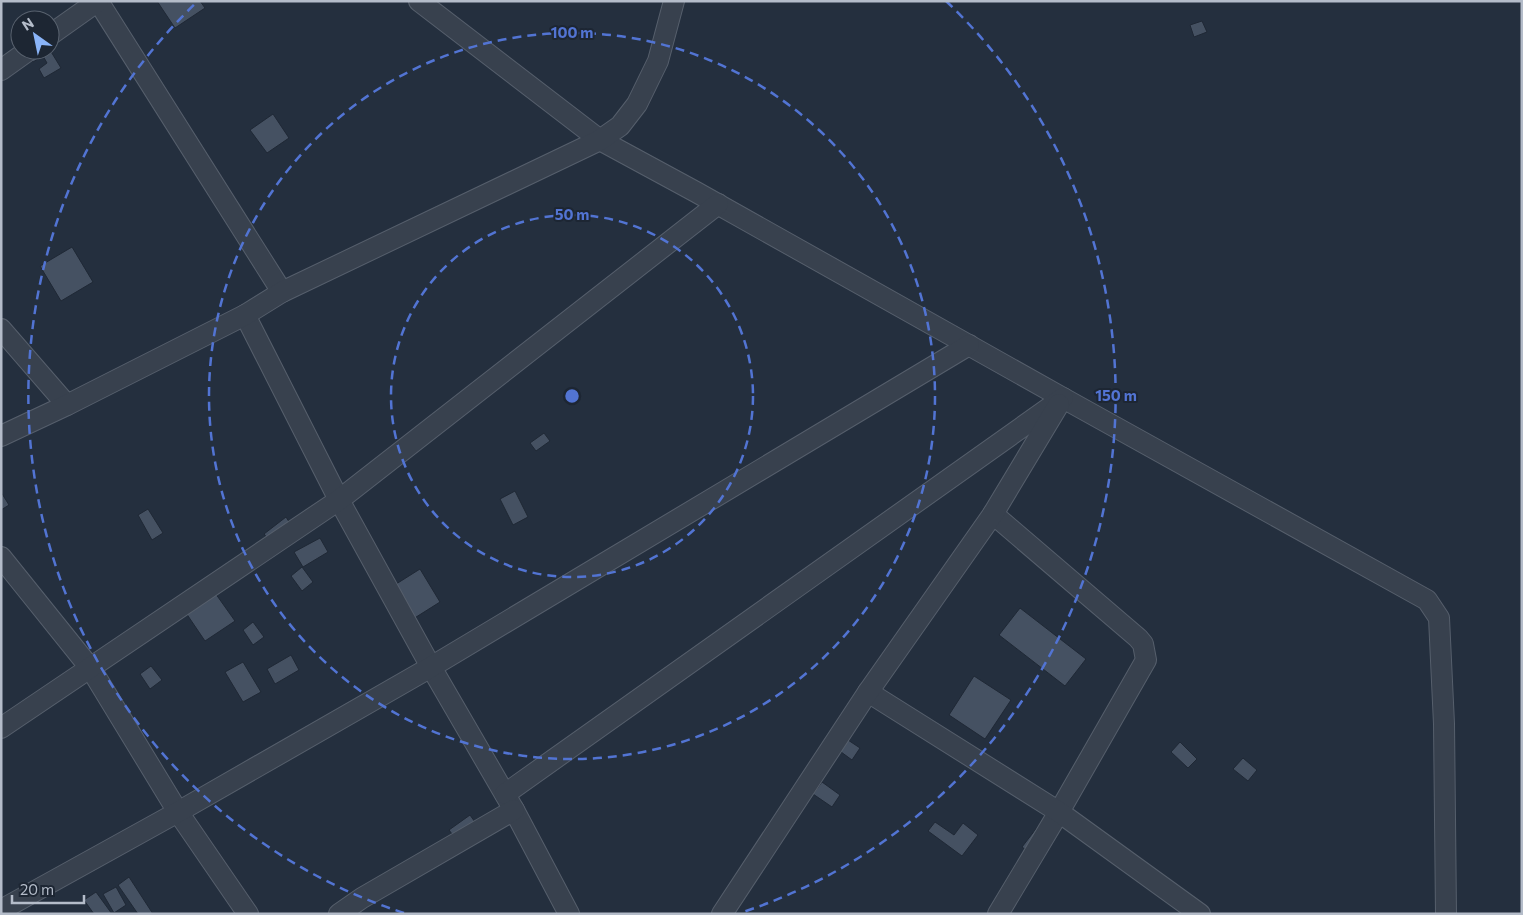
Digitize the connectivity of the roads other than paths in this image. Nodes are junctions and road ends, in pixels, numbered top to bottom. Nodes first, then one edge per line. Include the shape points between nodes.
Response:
1 (98, 1) edge
2 (419, 1) edge
3 (674, 1) edge
4 (60, 28) edge
5 (15, 60) edge
6 (1, 70) edge
7 (600, 140) junction
8 (718, 204) junction
9 (282, 292) junction
10 (245, 315) junction
11 (1, 329) edge
12 (968, 345) junction
13 (1063, 398) junction
14 (67, 405) junction
15 (1, 436) edge
16 (339, 500) junction
17 (993, 514) junction
18 (1, 557) edge
19 (431, 667) junction
20 (91, 669) junction
21 (868, 692) junction
22 (1, 728) edge
23 (509, 802) junction
24 (178, 812) junction
25 (1060, 812) junction
26 (1, 910) edge
27 (248, 914) edge
28 (339, 914) edge
29 (569, 914) edge
30 (722, 914) edge
31 (998, 914) edge
32 (1200, 914) edge
33 (1446, 914) edge

1 - 4 street
1 - 9 street
2 - 7 street
3 - 7 street via 658,61 637,104 620,126
5 - 6 street
7 - 8 street
7 - 9 street
8 - 12 street
8 - 16 street
9 - 10 street
10 - 14 street
10 - 16 street
11 - 14 street
12 - 13 street
12 - 19 street
13 - 17 street
13 - 23 street
13 - 33 street via 1427,600 1433,607 1439,618 1444,724
14 - 15 street
16 - 19 street
16 - 20 street
17 - 21 street
17 - 25 street via 1138,638 1146,653 1146,660
18 - 20 street
19 - 23 street
19 - 24 street
20 - 22 street
20 - 24 street
21 - 25 street
21 - 30 street
23 - 28 street
23 - 29 street
24 - 26 street
24 - 27 street
25 - 31 street
25 - 32 street

